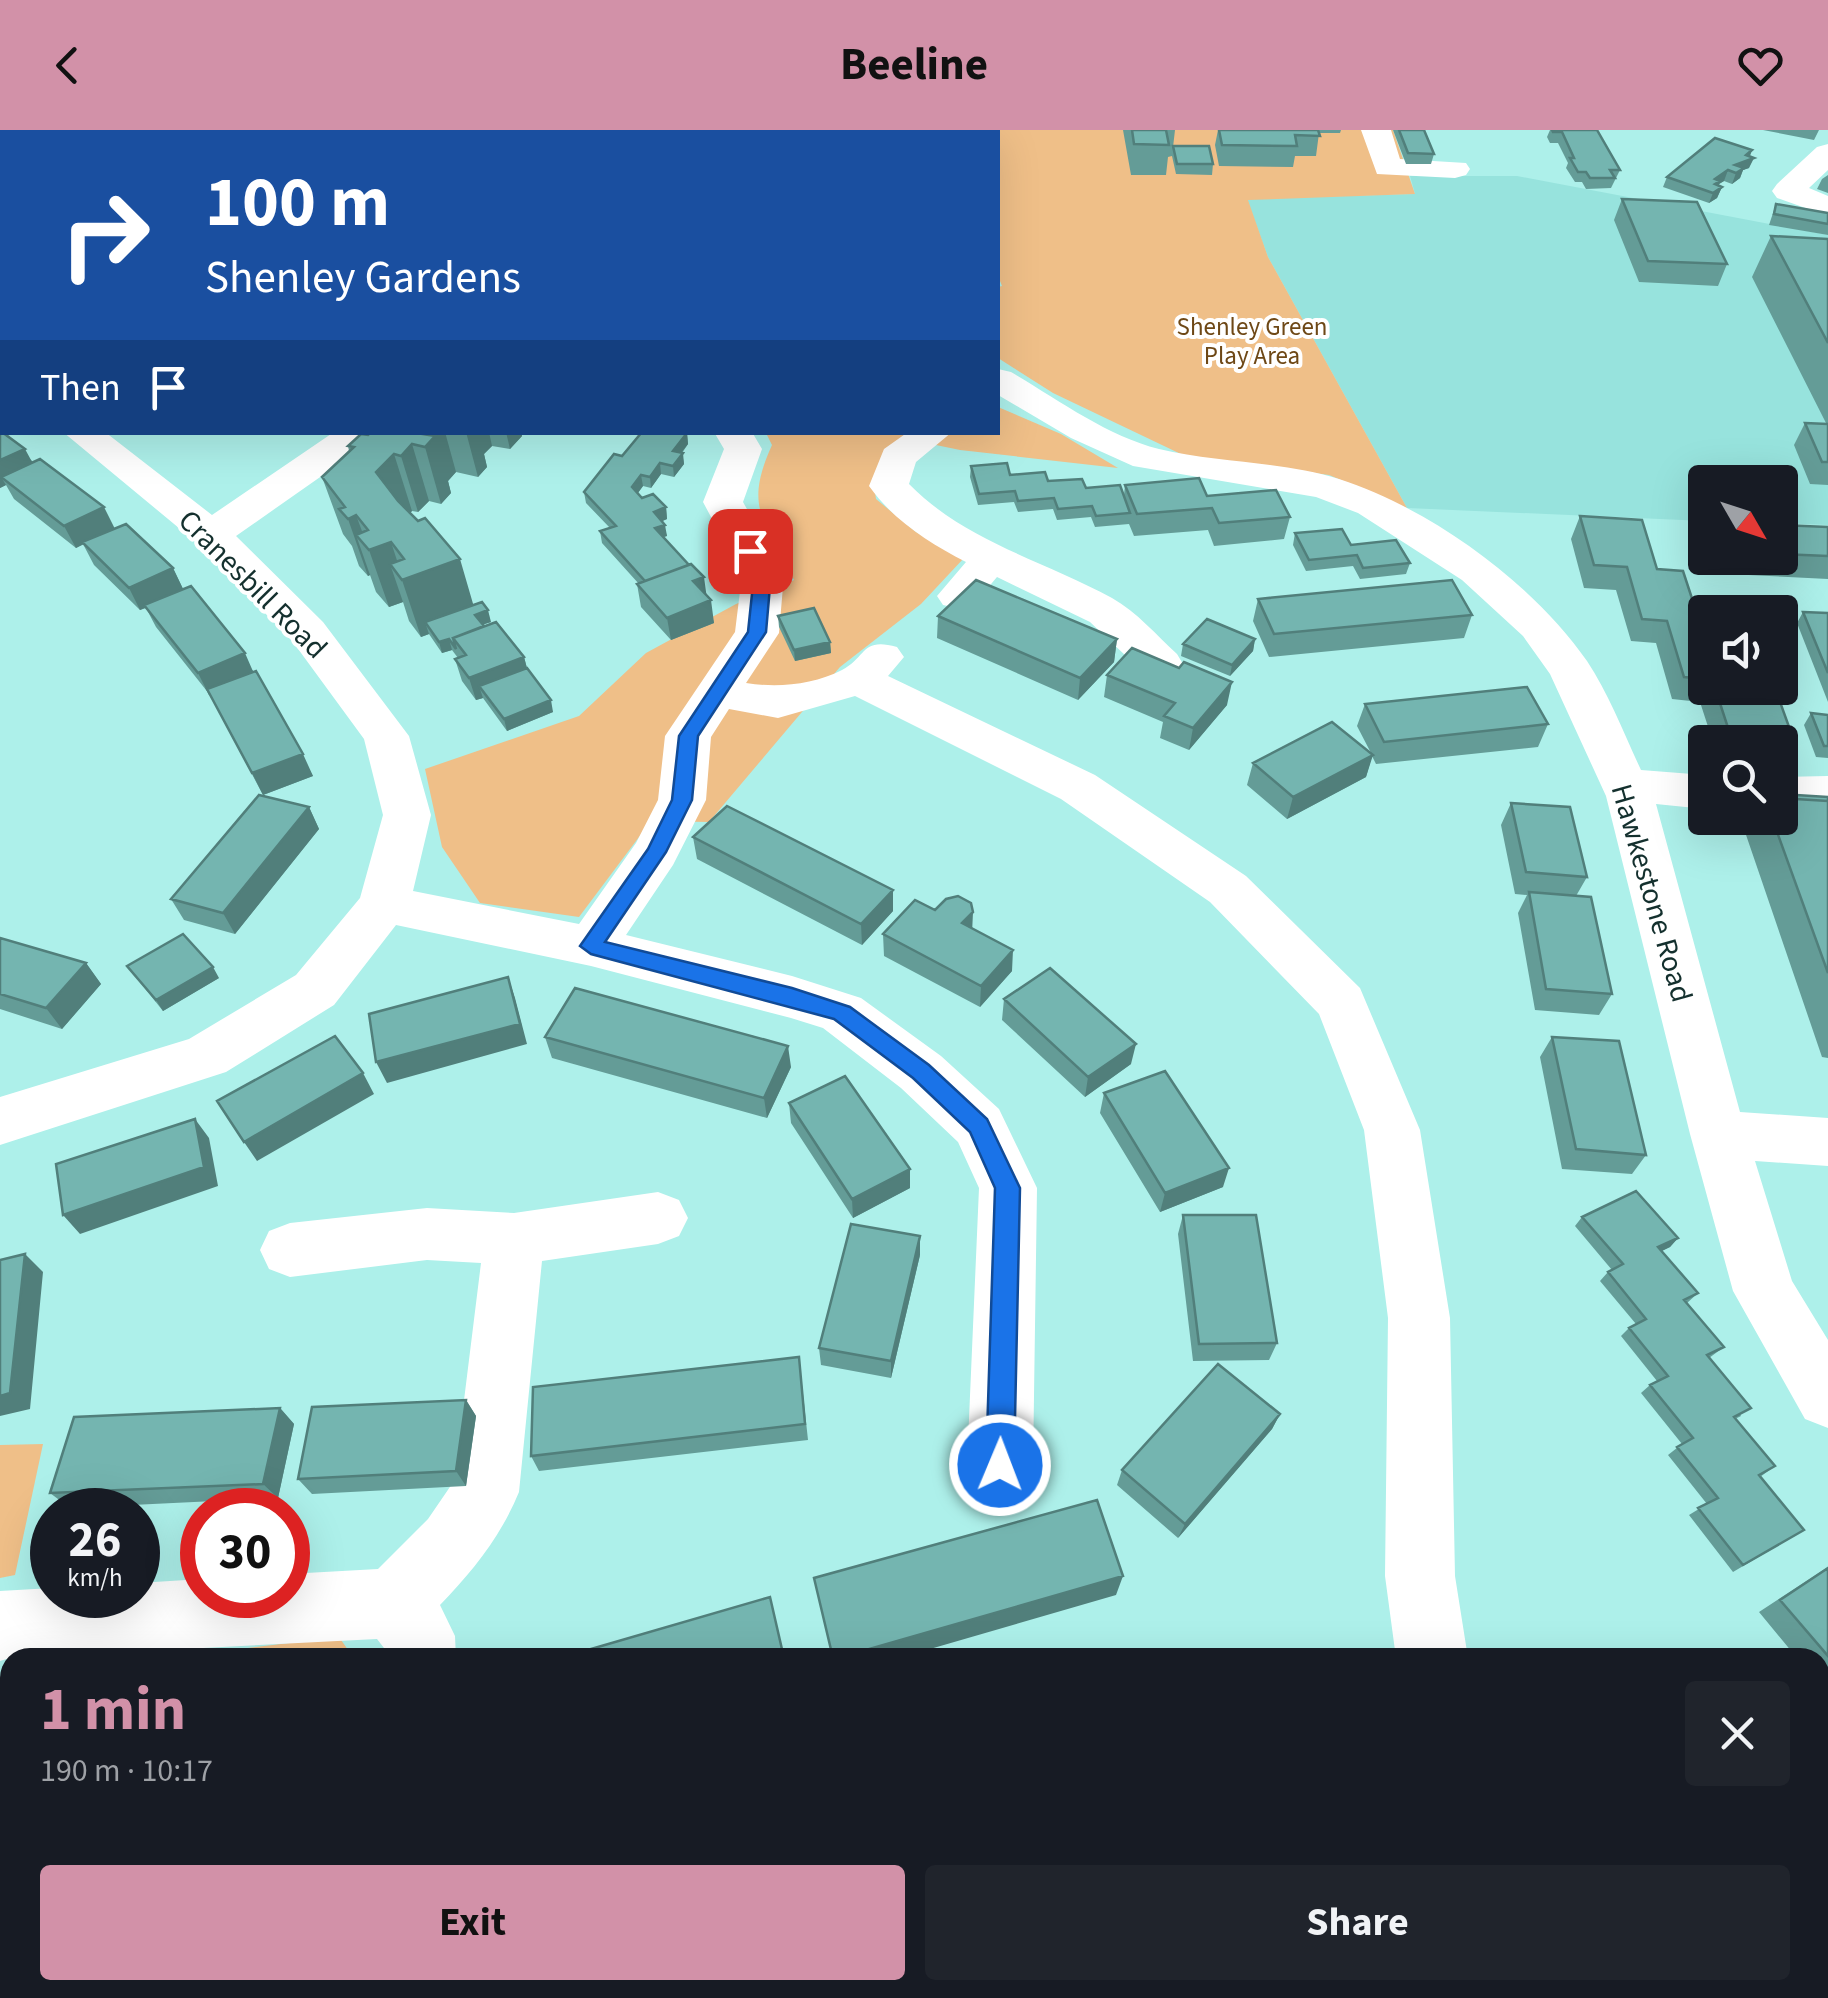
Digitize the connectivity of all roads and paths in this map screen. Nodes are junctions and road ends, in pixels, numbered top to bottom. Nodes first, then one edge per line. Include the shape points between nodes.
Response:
1 (1376, 130) edge
2 (1828, 153) edge
3 (1455, 168) dead end
4 (1828, 207) edge
5 (1002, 389) edge
6 (84, 435) edge
7 (356, 435) edge
8 (735, 435) edge
9 (930, 435) edge
10 (211, 534) junction
11 (990, 560) junction
12 (958, 596) edge
13 (1161, 664) edge
14 (715, 692) junction
15 (1625, 785) junction
16 (1688, 791) edge
17 (1828, 792) edge
18 (1798, 793) edge
19 (384, 904) junction
20 (591, 946) junction
21 (0, 1120) edge
22 (1718, 1134) junction
23 (1828, 1142) edge
24 (658, 1218) dead end
25 (514, 1239) junction
26 (290, 1250) dead end
27 (1828, 1398) edge
28 (1000, 1465) dead end
29 (0, 1626) edge
30 (406, 1630) edge
31 (1431, 1648) edge

1 - 3 street via 1388,168
2 - 4 street via 1788,192
5 - 15 street, Hawkestone Road via 1147,458 1324,487 1372,505 1477,571 1538,626 1571,671
6 - 10 street, Cranesbill Road
7 - 10 street
8 - 14 street via 743,450 723,502 762,575 757,632
9 - 11 street via 898,457 889,486 912,514
10 - 19 street, Cranesbill Road via 308,632 386,736 407,815
11 - 12 street
11 - 13 street via 1099,608
14 - 20 street via 688,736 682,800 656,852
14 - 31 street via 778,703 870,668 1078,788 1228,889 1341,1003 1392,1130 1416,1299 1420,1576
15 - 16 street
15 - 22 street, Hawkestone Road
17 - 18 street
19 - 20 street
19 - 21 street, Cranesbill Road via 314,990 207,1056
20 - 28 street via 842,1013 979,1126 1008,1188
22 - 23 street
22 - 27 street, Hawkestone Road via 1764,1291
24 - 25 street
25 - 26 street via 427,1234
25 - 30 street via 486,1492
29 - 30 street

